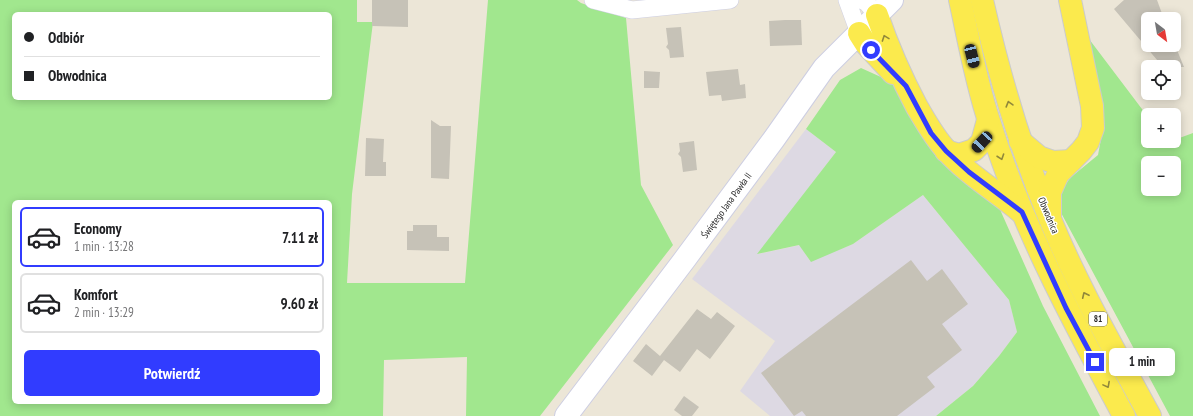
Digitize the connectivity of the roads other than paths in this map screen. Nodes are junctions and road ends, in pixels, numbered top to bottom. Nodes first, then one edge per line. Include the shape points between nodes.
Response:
1 (593, 0) edge
2 (730, 0) edge
3 (847, 0) edge
4 (860, 0) edge
5 (892, 0) edge
6 (960, 0) edge
7 (982, 0) edge
8 (1070, 0) edge
9 (876, 15) junction
10 (858, 33) junction
11 (906, 86) junction
12 (988, 120) junction
13 (1020, 141) junction
14 (946, 151) junction
15 (1071, 161) junction
16 (1022, 212) junction
17 (1050, 220) junction
18 (566, 416) edge
19 (1124, 416) edge
20 (1150, 416) edge

1 - 2 street via 632,10
3 - 10 street
4 - 9 street via 866,2
5 - 9 street, Świętego Jana Pawła II
6 - 12 main road, 81
13 -> 7 main road, Obwodnica / 81 via 996,62
8 - 15 main road via 1092,106 1093,128 1088,142
9 - 10 street, Świętego Jana Pawła II
11 -> 9 main road
10 - 11 main road
10 - 18 street, Świętego Jana Pawła II via 824,68 704,234
11 - 14 main road via 931,133
12 - 14 main road via 982,142 974,150 959,155
12 -> 16 main road, 81
13 - 15 main road via 1039,157 1053,162
13 - 17 main road, Obwodnica / 81
14 - 16 main road
15 - 17 main road via 1058,174 1050,192
16 -> 19 main road, 81 via 1066,308
20 -> 17 main road, Obwodnica / 81 via 1089,303

